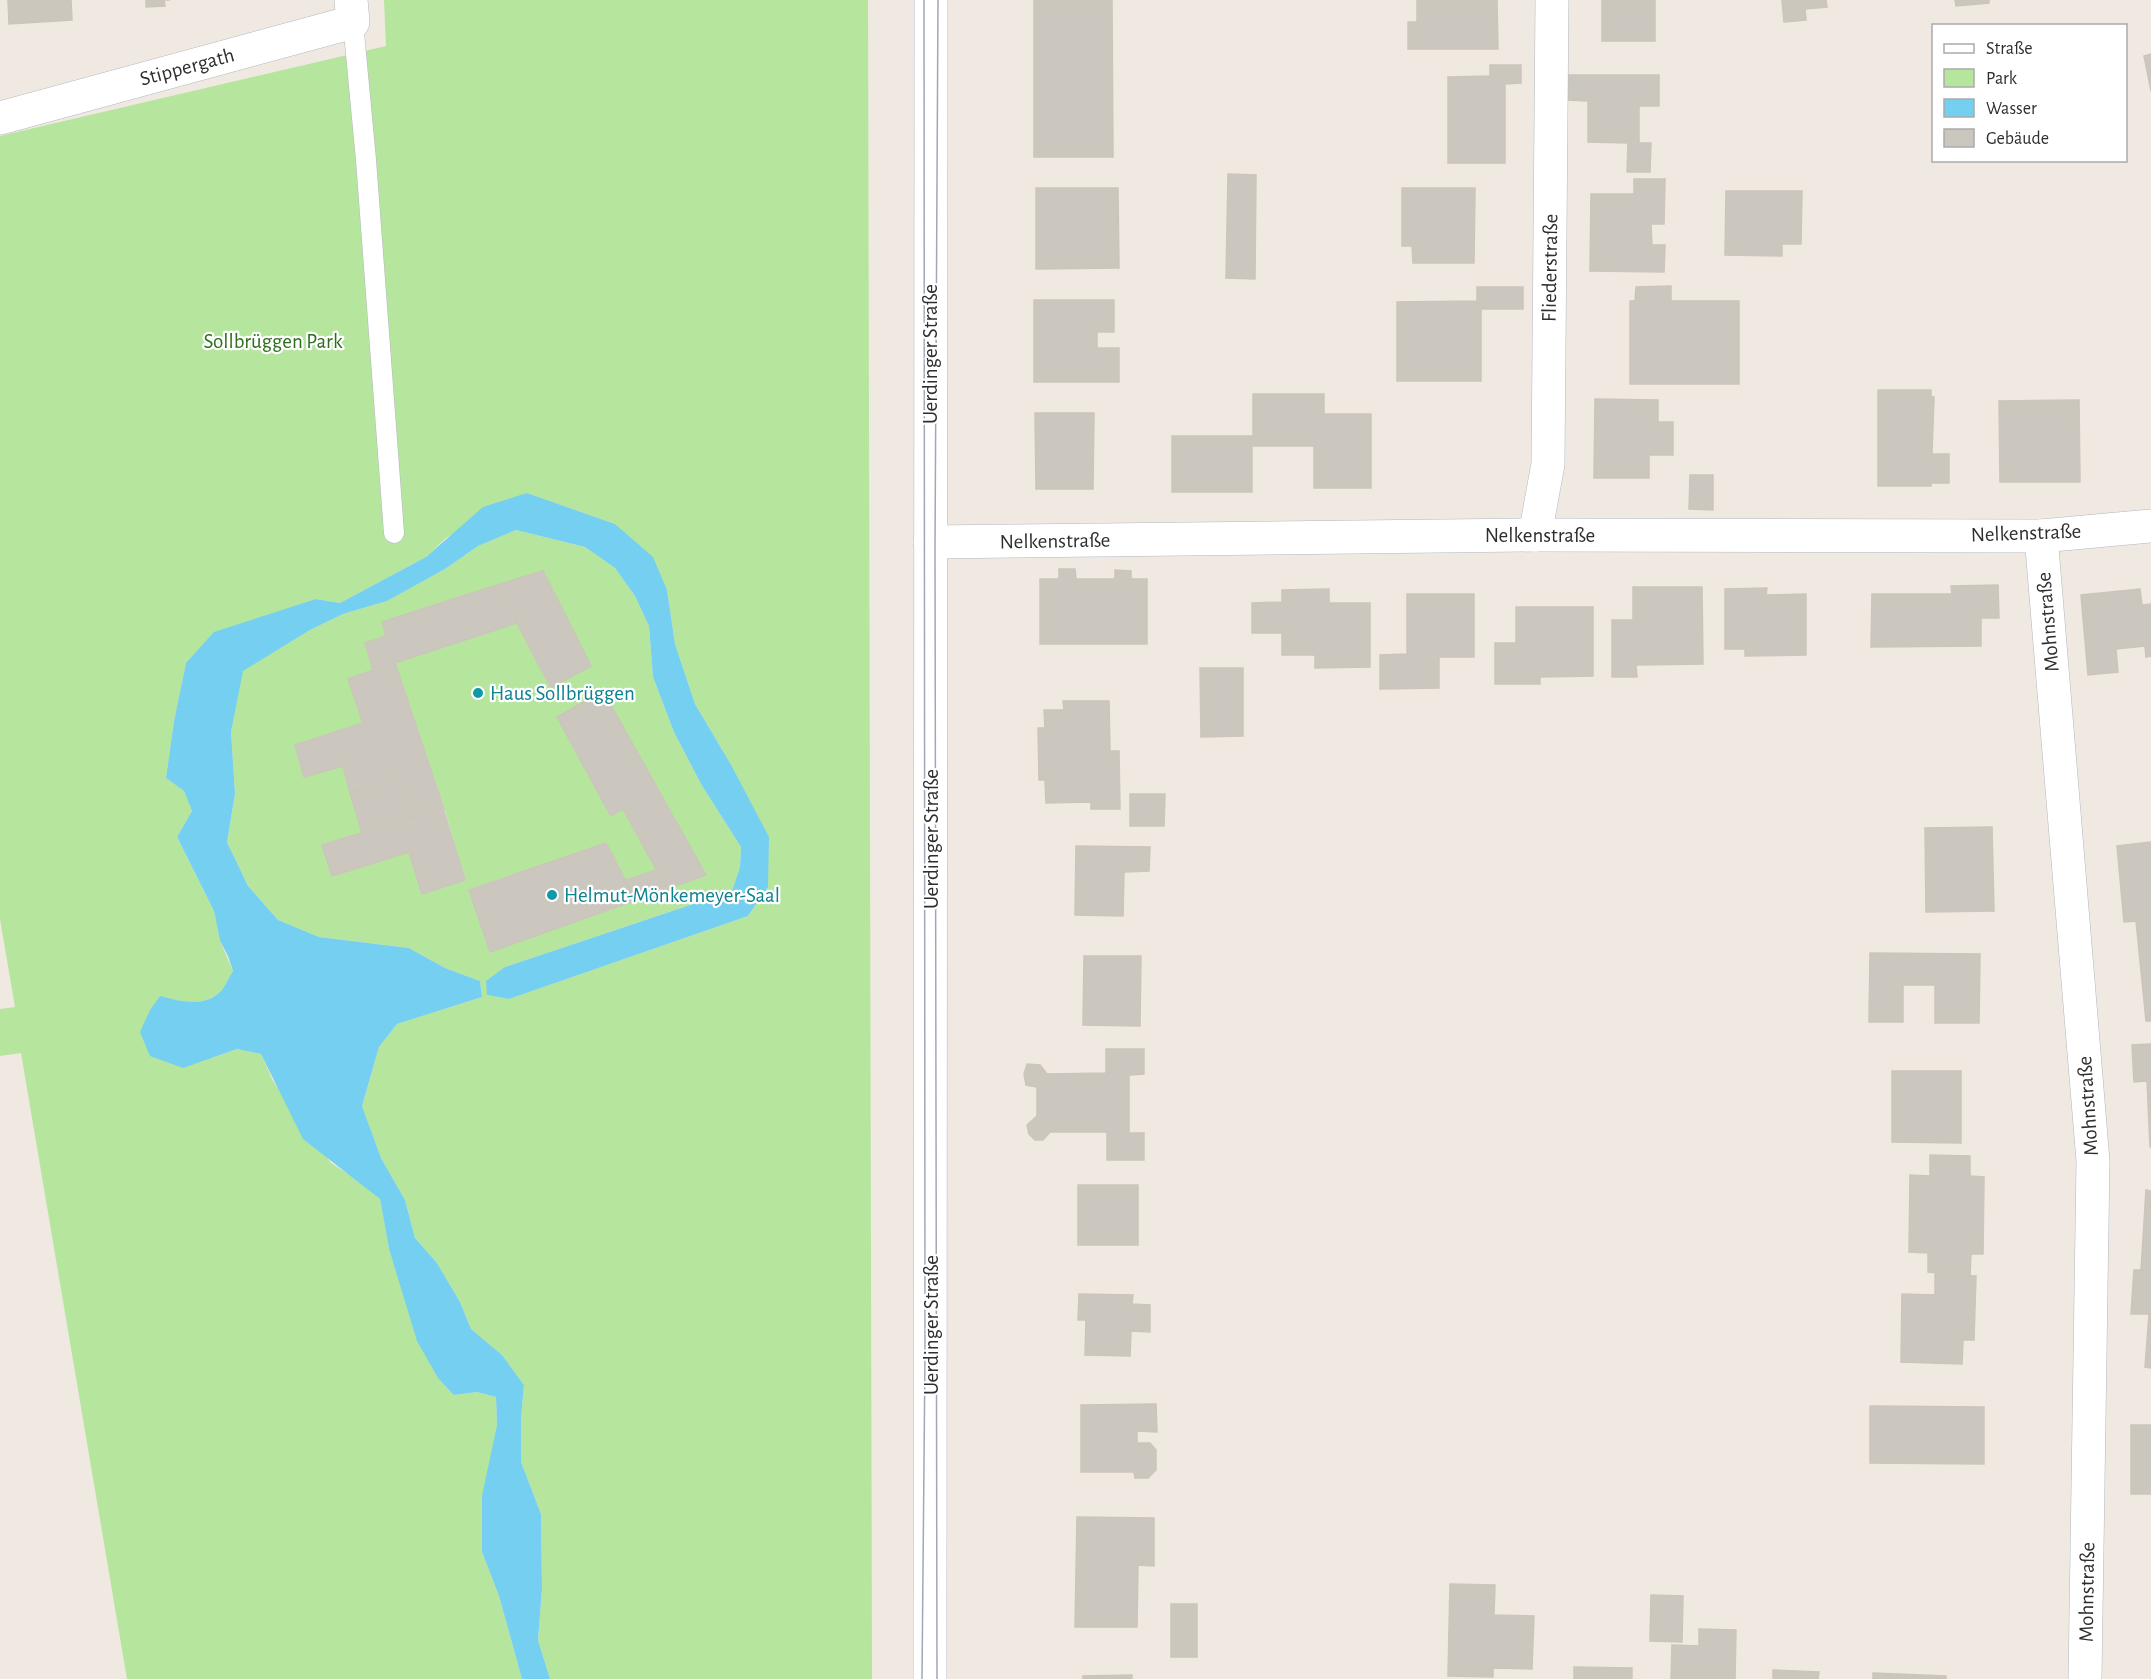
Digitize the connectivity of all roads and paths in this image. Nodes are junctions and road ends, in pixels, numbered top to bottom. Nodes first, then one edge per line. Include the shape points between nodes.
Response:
1 (931, 0) edge
2 (1552, 0) edge
3 (352, 11) edge
4 (0, 118) edge
5 (2151, 526) edge
6 (394, 533) dead end
7 (1536, 535) junction
8 (2041, 536) junction
9 (930, 543) junction
10 (930, 1679) edge
11 (2085, 1679) edge

1 - 9 street, Uerdinger Straße
2 - 7 street, Fliederstraße via 1548,464
3 - 4 street, Stippergath
3 - 6 lane
5 - 8 street, Nelkenstraße
7 - 8 street, Nelkenstraße
7 - 9 street, Nelkenstraße
8 - 11 street, Mohnstraße via 2093,1161
9 - 10 street, Uerdinger Straße

